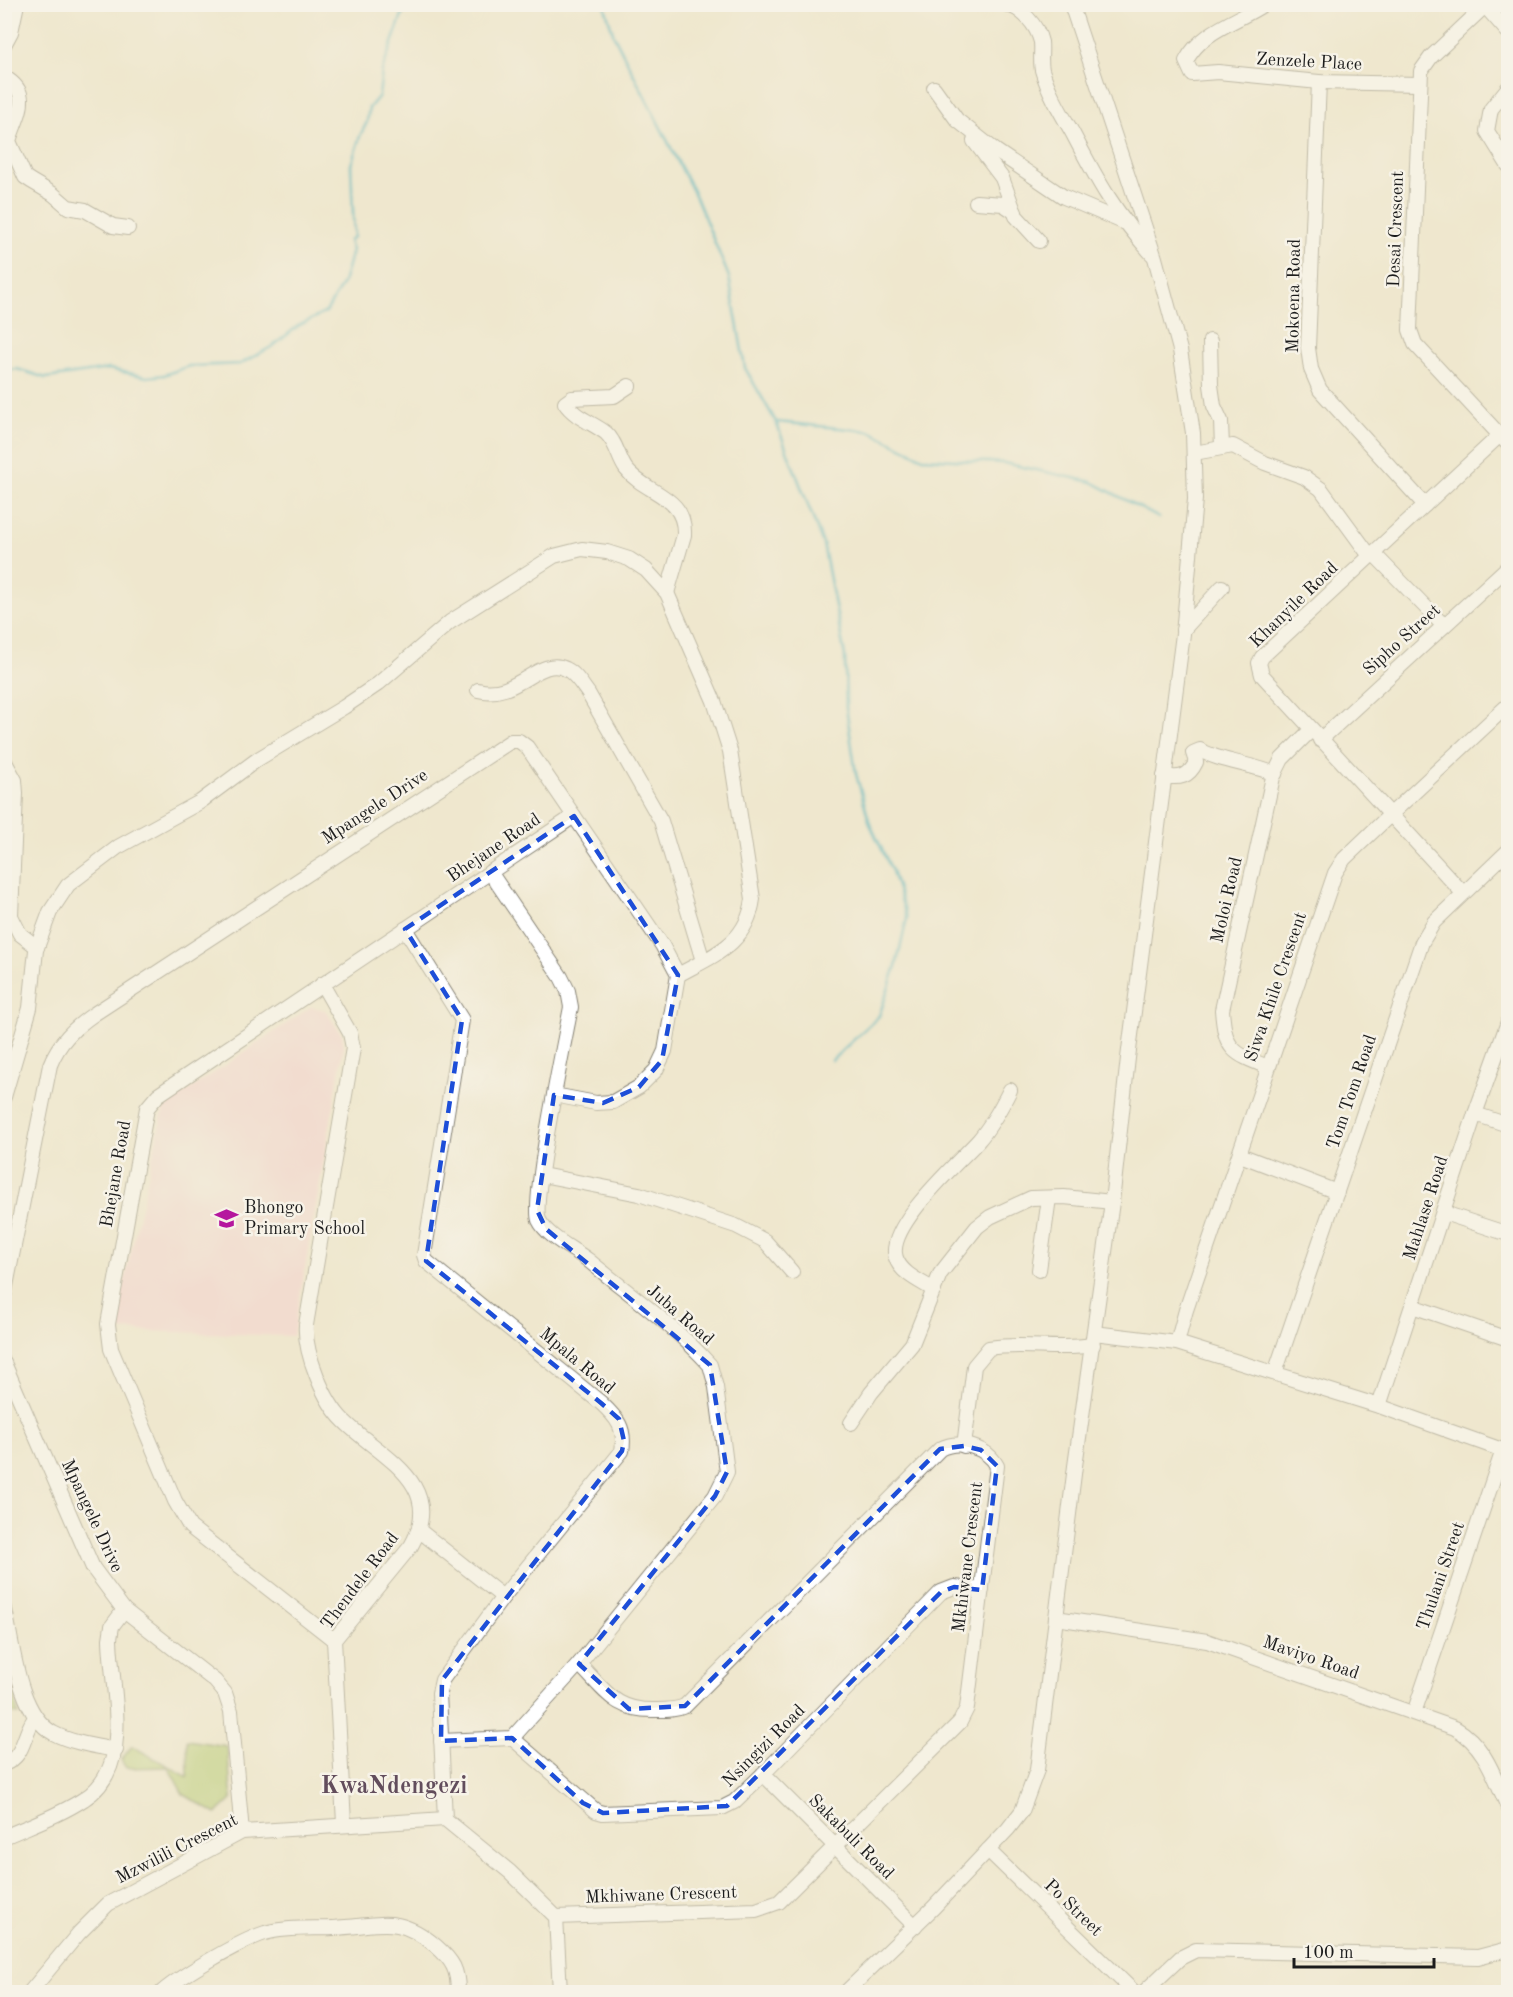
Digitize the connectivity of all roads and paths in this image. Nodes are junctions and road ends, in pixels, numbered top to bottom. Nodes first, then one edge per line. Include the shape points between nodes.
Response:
1 (17, 4) edge
2 (1005, 4) edge
3 (1071, 4) edge
4 (1264, 4) edge
5 (1486, 5) edge
6 (1509, 32) edge
7 (4, 45) edge
8 (4, 77) edge
9 (1319, 82) junction
10 (1419, 84) junction
11 (934, 88) dead end
12 (1509, 88) edge
13 (967, 129) junction
14 (1509, 165) edge
15 (976, 202) dead end
16 (1015, 212) junction
17 (1122, 222) junction
18 (128, 228) dead end
19 (1039, 241) dead end
20 (1155, 258) junction
21 (1210, 341) dead end
22 (629, 386) dead end
23 (1504, 440) edge
24 (1222, 447) junction
25 (1194, 453) junction
26 (1425, 505) junction
27 (1372, 555) junction
28 (1509, 567) edge
29 (1222, 587) dead end
30 (668, 593) junction
31 (1444, 626) junction
32 (1183, 630) junction
33 (478, 690) dead end
34 (1509, 705) edge
35 (1315, 735) junction
36 (4, 760) edge
37 (1275, 774) junction
38 (1164, 776) junction
39 (1390, 814) junction
40 (574, 816) junction
41 (1509, 851) edge
42 (490, 872) junction
43 (1463, 893) junction
44 (405, 929) junction
45 (37, 947) junction
46 (703, 961) junction
47 (678, 975) junction
48 (322, 984) junction
49 (1509, 1022) edge
50 (1268, 1067) junction
51 (1010, 1090) dead end
52 (554, 1095) junction
53 (4, 1097) edge
54 (1475, 1114) junction
55 (1509, 1125) edge
56 (1240, 1155) junction
57 (542, 1175) junction
58 (1337, 1192) junction
59 (1049, 1198) junction
60 (1112, 1202) junction
61 (1444, 1212) junction
62 (1509, 1234) edge
63 (1039, 1270) dead end
64 (792, 1272) dead end
65 (934, 1290) junction
66 (4, 1296) edge
67 (1412, 1306) junction
68 (1093, 1339) junction
69 (1509, 1340) edge
70 (1177, 1343) junction
71 (4, 1363) edge
72 (1275, 1373) junction
73 (1379, 1406) junction
74 (851, 1423) dead end
75 (964, 1446) junction
76 (1506, 1451) edge
77 (420, 1531) junction
78 (982, 1590) junction
79 (503, 1597) junction
80 (4, 1605) edge
81 (123, 1610) junction
82 (1056, 1618) junction
83 (334, 1640) junction
84 (579, 1664) junction
85 (1414, 1713) junction
86 (35, 1718) junction
87 (512, 1738) junction
88 (441, 1741) junction
89 (116, 1750) junction
90 (4, 1764) edge
91 (763, 1774) junction
92 (1509, 1806) edge
93 (445, 1819) junction
94 (344, 1823) junction
95 (242, 1832) junction
96 (4, 1837) edge
97 (834, 1846) junction
98 (988, 1850) junction
99 (556, 1917) junction
100 (915, 1926) junction
101 (1509, 1949) edge
102 (30, 1992) edge
103 (162, 1992) edge
104 (458, 1992) edge
105 (560, 1992) edge
106 (846, 1992) edge
107 (1134, 1992) edge
108 (1144, 1992) edge

1 - 7 street
2 - 17 street via 1025,14 1035,29 1042,71
3 - 20 street
4 - 9 street, Zenzele Place via 1194,48 1186,61 1192,74 1218,72
5 - 6 street
5 - 10 street, Desai Crescent via 1425,63
8 - 18 street via 17,85 22,96 9,141 26,177 68,207 85,210 113,226
9 - 10 street, Zenzele Place
9 - 26 street, Mokoena Road via 1308,348 1311,369 1320,390
10 - 23 street, Desai Crescent via 1412,338
11 - 13 street
12 - 14 street via 1491,109 1487,131
13 - 16 street via 1002,178
13 - 17 street via 1064,197
15 - 16 street via 1003,204
16 - 19 street
17 - 20 street
20 - 25 street via 1180,350
21 - 24 street via 1211,385 1221,421
22 - 30 street via 614,396 572,398 565,404 610,437 627,470 669,500 681,516 684,535
23 - 26 street, Khanyile Road
24 - 25 street
24 - 27 street via 1233,446 1314,483
25 - 32 street via 1195,499
26 - 27 street, Khanyile Road
27 - 31 street
27 - 35 street, Khanyile Road via 1259,663 1262,675
28 - 31 street, Sipho Street
29 - 32 street
30 - 45 street via 646,570 607,552 582,549 539,564 450,622 378,684 258,759 200,802 118,847 83,873 60,895
30 - 46 street via 714,701 730,751 753,899 743,930 720,952
31 - 35 street, Sipho Street
32 - 38 street
33 - 46 street via 500,692 537,670 554,666 575,676 661,821
34 - 39 street, Siwa Khile Crescent
35 - 37 street, Moloi Road via 1288,750
35 - 39 street, Khanyile Road
36 - 45 street via 15,780 16,793 11,916 20,934
37 - 38 street via 1200,750 1193,753 1196,762 1191,772 1179,779
37 - 50 street, Moloi Road via 1222,1010 1224,1032 1232,1050
38 - 60 street
39 - 43 street, Khanyile Road
39 - 50 street, Siwa Khile Crescent via 1335,873
40 - 42 street, Bhejane Road
40 - 47 street, Mpangele Drive via 662,945
40 - 66 street, Mpangele Drive via 527,747 519,741 505,743 79,1024 56,1051 50,1065
41 - 43 street, Tom Tom Road
42 - 44 street, Bhejane Road
42 - 52 street, Juba Road via 568,991 571,1007
43 - 58 street, Tom Tom Road via 1434,922 1422,942
44 - 48 street, Bhejane Road
44 - 79 street, Mpala Road via 462,1020 426,1261 601,1403 618,1419 623,1431 622,1451
45 - 53 street via 30,1008
46 - 47 street
47 - 52 street via 662,1060 639,1087 603,1104
48 - 77 street, Thendele Road via 350,1033 353,1048 306,1325 307,1347 337,1414 410,1476 422,1512
48 - 83 street, Bhejane Road via 158,1095 147,1108 108,1332 111,1349 156,1458 190,1527
49 - 54 street, Mahlase Road
50 - 56 street, Siwa Khile Crescent
51 - 65 street via 978,1140 920,1201 895,1241 899,1266
52 - 57 street, Juba Road
54 - 55 street
54 - 61 street, Mahlase Road
56 - 58 street
56 - 70 street, Siwa Khile Crescent
57 - 64 street via 639,1194 736,1226 765,1241
57 - 84 street, Juba Road via 537,1210 546,1229 710,1365 726,1458 727,1472 715,1496
58 - 72 street, Tom Tom Road
59 - 60 street
59 - 63 street
59 - 65 street via 1018,1203 977,1227 948,1262
60 - 68 street
61 - 62 street
61 - 67 street, Mahlase Road
65 - 74 street via 912,1344
67 - 69 street
67 - 73 street, Mahlase Road
68 - 70 street
68 - 75 street via 1076,1348 989,1348 974,1366
68 - 82 street
70 - 72 street
71 - 81 street, Mpangele Drive via 93,1568
72 - 73 street
73 - 76 street
75 - 78 street, Mkhiwane Crescent via 989,1454 997,1466
75 - 84 street via 944,1447 931,1457 685,1706 629,1709
76 - 85 street, Thulani Street
77 - 79 street
77 - 83 street, Thendele Road
78 - 91 street, Nsingizi Road via 954,1587 941,1592
78 - 97 street, Mkhiwane Crescent via 963,1717
79 - 88 street, Mpala Road via 442,1680
80 - 86 street via 25,1697
81 - 89 street via 112,1626 110,1639
81 - 95 street, Mpangele Drive via 225,1693 231,1711
82 - 85 street, Maviyo Road via 1206,1641
82 - 98 street via 1043,1731 1031,1793 1022,1811
83 - 94 street, Thendele Road
84 - 87 street, Juba Road
85 - 92 street, Maviyo Road via 1455,1728 1474,1741
86 - 89 street via 54,1733 75,1742
86 - 90 street via 27,1729 22,1751
87 - 88 street
87 - 91 street, Nsingizi Road via 583,1803 603,1813 722,1808 734,1802
88 - 93 street, Mpala Road
89 - 96 street via 97,1790 69,1808
91 - 97 street, Sakabuli Road
93 - 94 street, Mzwilili Crescent
93 - 99 street via 510,1872
94 - 95 street, Mzwilili Crescent
95 - 102 street, Mzwilili Crescent via 108,1904
97 - 99 street, Mkhiwane Crescent via 779,1902 764,1908
97 - 100 street, Sakabuli Road
98 - 100 street
98 - 107 street, Po Street
99 - 105 street
100 - 106 street
101 - 108 street via 1478,1957 1197,1950 1180,1958
103 - 104 street via 262,1934 391,1923 417,1930 450,1958 458,1974

